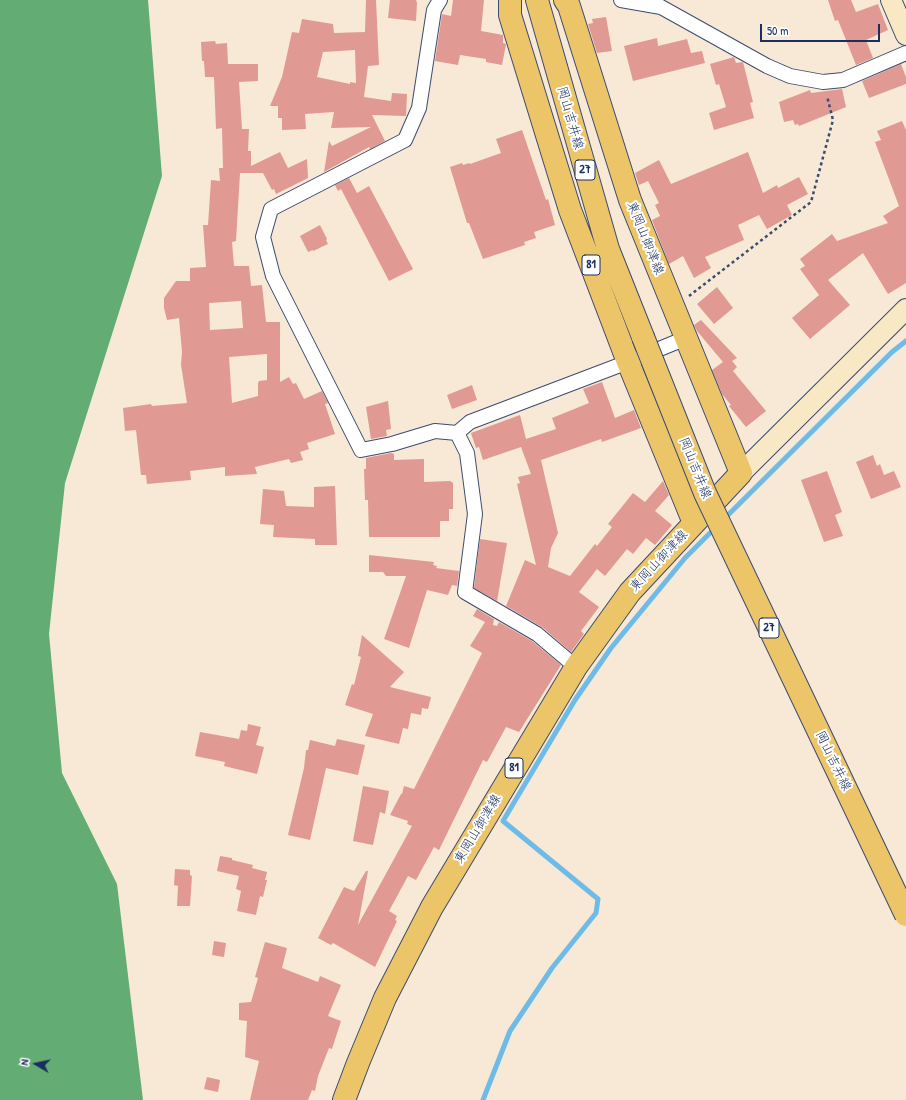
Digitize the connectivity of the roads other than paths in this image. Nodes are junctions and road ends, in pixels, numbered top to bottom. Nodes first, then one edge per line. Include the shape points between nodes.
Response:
1 (440, 0) edge
2 (510, 0) edge
3 (537, 0) edge
4 (566, 0) edge
5 (621, 0) edge
6 (891, 0) edge
7 (906, 35) edge
8 (906, 53) edge
9 (906, 309) edge
10 (686, 338) junction
11 (628, 362) junction
12 (457, 433) junction
13 (742, 473) junction
14 (694, 523) junction
15 (576, 667) junction
16 (906, 915) edge
17 (344, 1100) edge

1 - 12 street via 434,10 419,108 405,140 271,209 263,237 273,276 361,450 436,431
2 - 11 main road, 東岡山御津線 / 81 via 510,16 570,210
3 - 16 main road, 岡山吉井線 / 27, bridge via 608,249 705,493
4 - 10 main road, 東岡山御津線 via 630,200
5 - 8 street via 661,7 767,66 790,76 823,82 843,80
6 - 7 street
9 - 13 street
10 - 11 street
10 - 13 main road, 東岡山御津線
11 - 12 street via 470,422
11 - 14 main road, 東岡山御津線 / 81
12 - 15 street via 467,452 475,514 465,592 537,634
13 - 14 main road, 東岡山御津線 / 81
14 - 15 main road, 東岡山御津線 / 81 via 630,592
15 - 17 main road, 東岡山御津線 / 81 via 432,907 385,998

